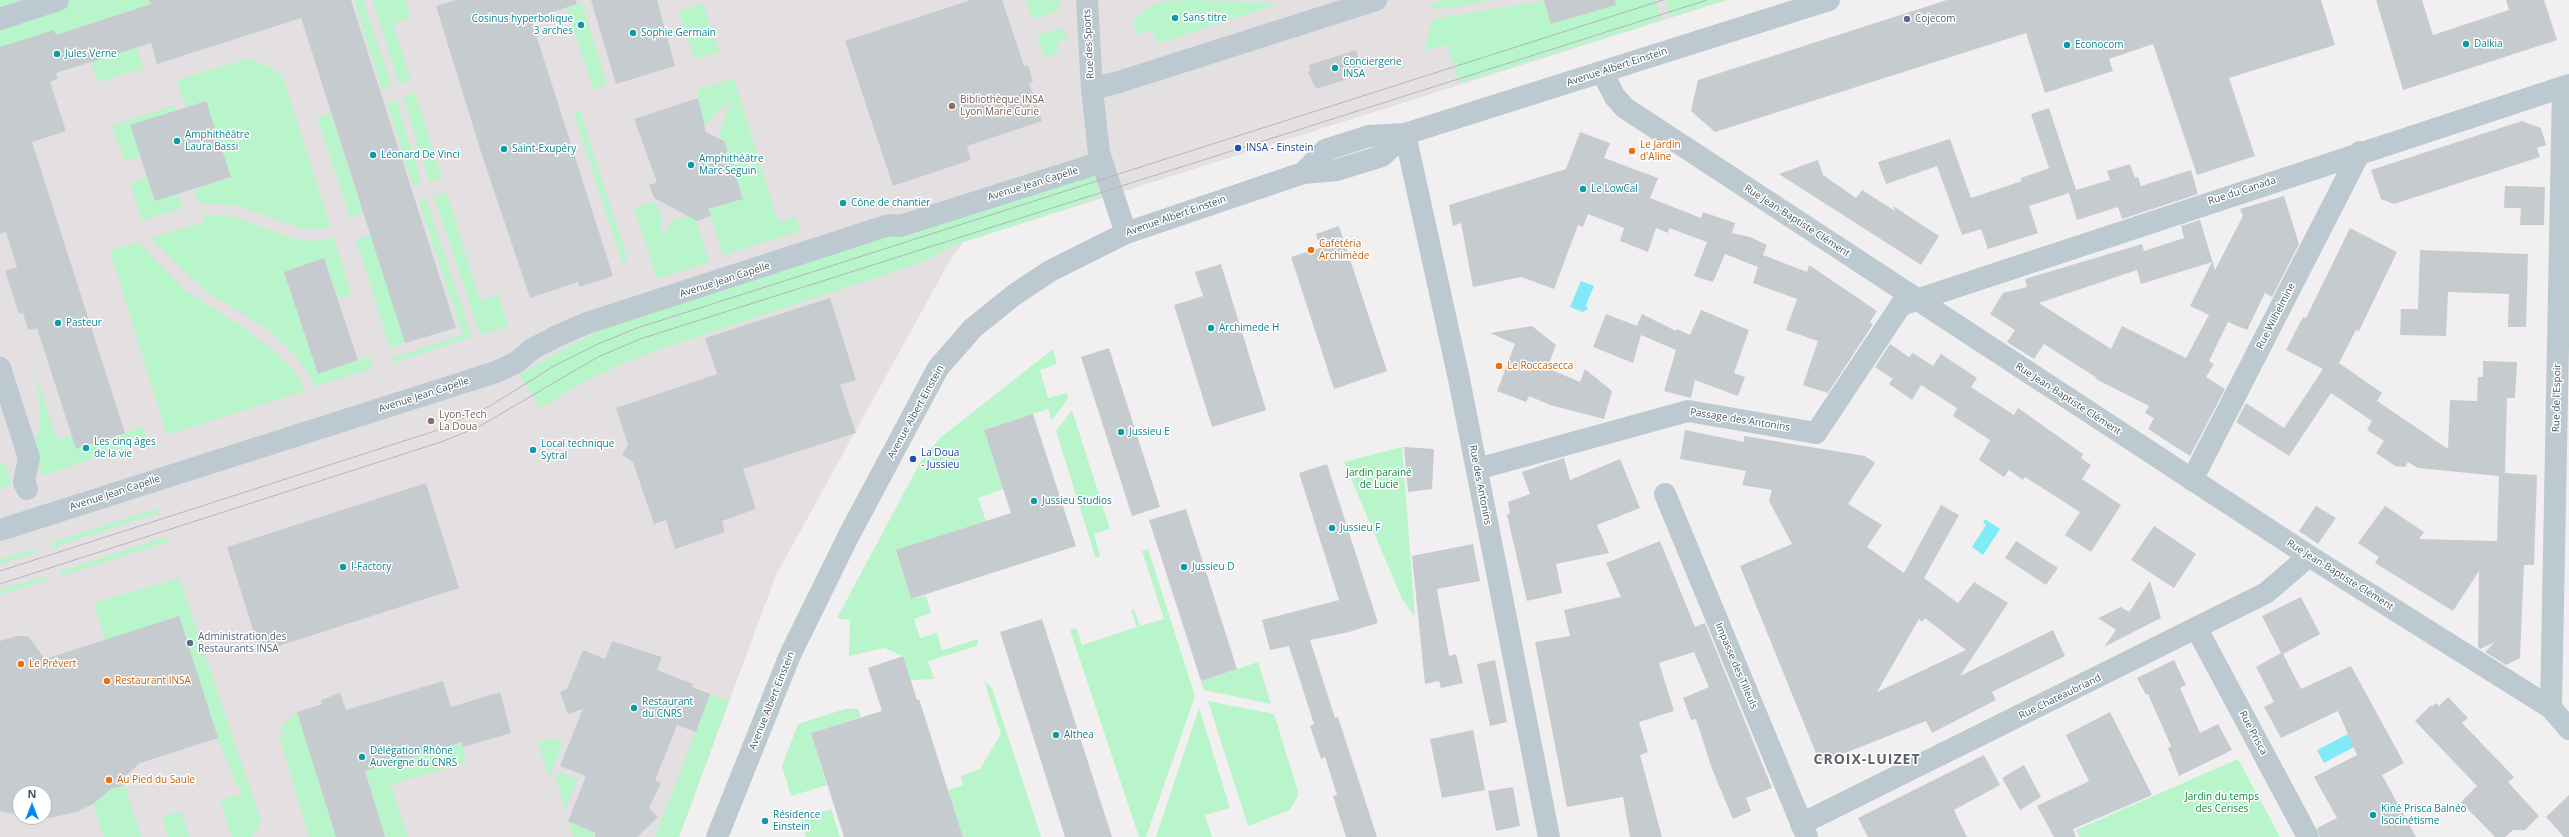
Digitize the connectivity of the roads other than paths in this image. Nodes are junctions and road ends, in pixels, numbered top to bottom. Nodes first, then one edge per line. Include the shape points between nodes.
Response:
1 (58, 0) edge
2 (1087, 0) edge
3 (1376, 0) edge
4 (1829, 0) edge
5 (0, 19) edge
6 (1602, 72) junction
7 (2566, 86) edge
8 (1092, 89) junction
9 (1405, 134) junction
10 (2360, 152) junction
11 (1102, 162) junction
12 (1126, 233) junction
13 (1915, 299) junction
14 (0, 368) edge
15 (1477, 469) junction
16 (2192, 480) junction
17 (26, 489) dead end
18 (1665, 494) dead end
19 (0, 530) edge
20 (2309, 556) junction
21 (2197, 629) junction
22 (2551, 708) junction
23 (2569, 729) edge
24 (1804, 831) edge
25 (717, 837) edge
26 (1549, 837) edge
27 (2308, 837) edge

1 - 5 street
2 - 8 street, Rue des Sports
3 - 8 street
4 - 6 street, Avenue Albert Einstein
6 - 9 street, Avenue Albert Einstein
6 - 13 street, Rue Jean-Baptiste Clément via 1615,97 1625,108
7 - 10 street, Rue du Canada
7 - 22 street, Rue de l'Espoir
8 - 11 street via 1094,121
9 - 12 street, Avenue Albert Einstein via 1382,156 1337,170 1303,173
9 - 15 street, Rue des Antonins
10 - 13 street, Rue du Canada
10 - 16 street, Rue Wilhelmine
11 - 12 street
11 - 19 street, Avenue Jean Capelle via 900,226 889,225 587,323 539,346 517,362 496,372
12 - 25 street, Avenue Albert Einstein via 1050,271 1014,295 973,328 938,368 866,502 790,655
13 - 15 street, Passage des Antonins via 1901,305 1816,433 1688,411
13 - 16 street, Rue Jean-Baptiste Clément
14 - 17 street via 29,458 24,482
15 - 26 street, Rue des Antonins
16 - 20 street, Rue Jean-Baptiste Clément
18 - 24 street, Impasse des Tilleuls
20 - 21 street, Rue Chateaubriand via 2266,594
20 - 22 street, Rue Jean-Baptiste Clément
21 - 24 street, Rue Chateaubriand
21 - 27 street, Rue Prisca
22 - 23 street, Rue Jean-Baptiste Clément

